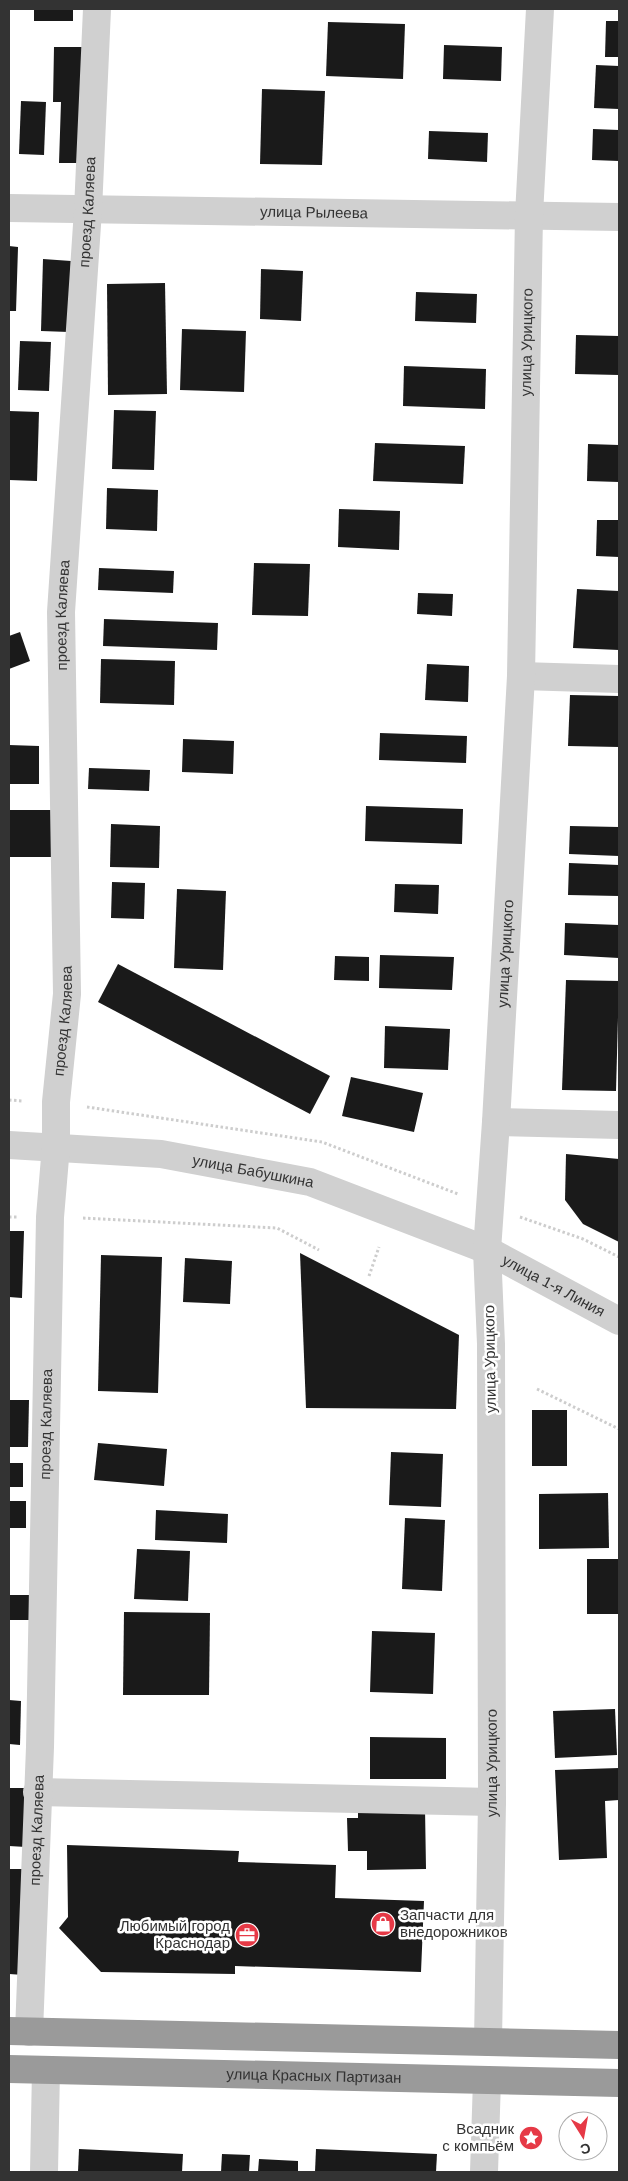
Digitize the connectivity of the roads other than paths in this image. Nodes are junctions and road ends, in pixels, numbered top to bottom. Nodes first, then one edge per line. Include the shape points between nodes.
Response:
1 (97, 9) edge
2 (540, 9) edge
3 (9, 208) edge
4 (88, 210) junction
5 (529, 215) junction
6 (619, 217) edge
7 (521, 676) junction
8 (619, 678) edge
9 (496, 1122) junction
10 (619, 1126) edge
11 (9, 1145) edge
12 (56, 1146) junction
13 (487, 1250) junction
14 (619, 1321) edge
15 (37, 1792) junction
16 (492, 1802) junction
17 (19, 2031) edge
18 (488, 2042) junction
19 (619, 2045) edge
20 (9, 2069) edge
21 (46, 2070) junction
22 (487, 2080) junction
23 (619, 2084) edge
24 (44, 2172) edge
25 (484, 2172) edge

1 - 4 street, проезд Каляева
2 - 5 street, улица Урицкого
3 - 4 street, улица Рылеева
4 - 5 street, улица Рылеева
4 - 12 street, проезд Каляева via 61,612 67,994 56,1102
5 - 6 street, улица Рылеева
5 - 7 street, улица Урицкого
7 - 8 street
7 - 9 street, улица Урицкого
9 - 10 street
9 - 13 street, улица Урицкого
11 - 12 street, улица Бабушкина
12 - 13 street, улица Бабушкина via 161,1154 310,1182
12 - 15 street, проезд Каляева via 50,1217
13 - 14 street, улица 1-я Линия
13 - 16 street, улица Урицкого via 491,1354
15 - 16 street
15 - 17 street, проезд Каляева
16 - 18 street, улица Урицкого
17 - 18 highway
18 - 19 highway
20 - 21 highway, улица Красных Партизан
21 - 22 highway, улица Красных Партизан
21 - 24 street
22 - 23 highway, улица Красных Партизан
22 - 25 street

